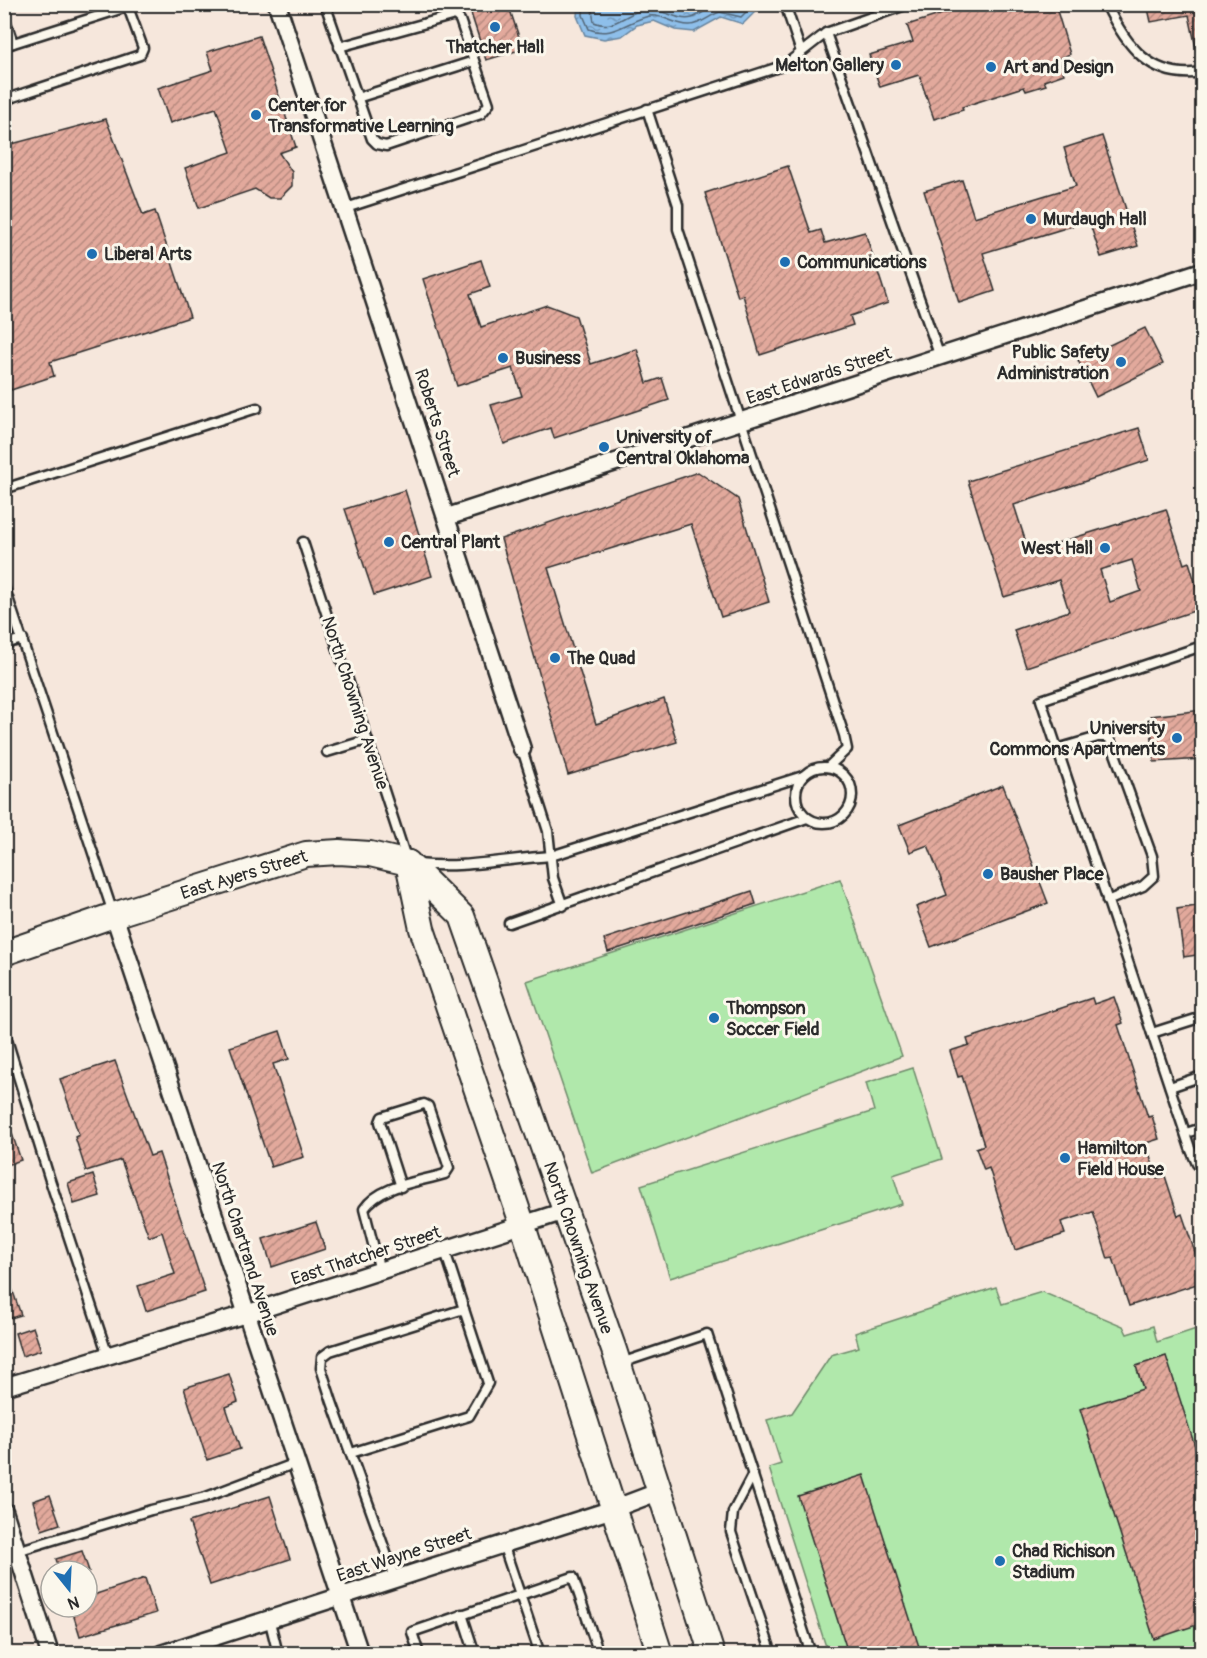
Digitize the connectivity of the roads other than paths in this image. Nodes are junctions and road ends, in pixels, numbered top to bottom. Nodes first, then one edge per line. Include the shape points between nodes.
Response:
1 (277, 4) edge
2 (325, 4) edge
3 (784, 4) edge
4 (908, 4) edge
5 (1106, 4) edge
6 (127, 6) edge
7 (4, 16) edge
8 (826, 33) junction
9 (9, 45) edge
10 (339, 47) junction
11 (801, 52) junction
12 (474, 61) junction
13 (1203, 72) edge
14 (357, 98) junction
15 (4, 100) edge
16 (647, 110) junction
17 (346, 208) junction
18 (1203, 271) edge
19 (940, 357) junction
20 (257, 408) dead end
21 (742, 421) junction
22 (4, 489) edge
23 (447, 517) junction
24 (303, 542) dead end
25 (4, 586) edge
26 (23, 639) junction
27 (4, 644) edge
28 (1203, 646) edge
29 (367, 740) junction
30 (522, 749) joint
31 (1057, 749) junction
32 (327, 752) dead end
33 (828, 767) junction
34 (803, 776) junction
35 (807, 818) junction
36 (551, 856) junction
37 (408, 863) junction
38 (1107, 901) junction
39 (563, 906) junction
40 (114, 915) junction
41 (509, 923) dead end
42 (4, 953) edge
43 (1203, 1017) edge
44 (4, 1030) edge
45 (1152, 1033) junction
46 (1203, 1076) edge
47 (1170, 1087) junction
48 (1203, 1128) edge
49 (1186, 1133) junction
50 (1203, 1168) edge
51 (401, 1187) junction
52 (565, 1211) junction
53 (523, 1226) junction
54 (445, 1251) junction
55 (380, 1272) junction
56 (464, 1309) junction
57 (246, 1314) junction
58 (108, 1356) junction
59 (618, 1364) junction
60 (4, 1387) edge
61 (351, 1453) junction
62 (296, 1463) junction
63 (753, 1474) junction
64 (658, 1492) junction
65 (613, 1509) junction
66 (4, 1511) edge
67 (503, 1544) junction
68 (17, 1551) junction
69 (395, 1578) junction
70 (520, 1594) junction
71 (341, 1595) junction
72 (462, 1614) junction
73 (270, 1618) junction
74 (50, 1653) edge
75 (161, 1653) edge
76 (278, 1653) edge
77 (360, 1653) edge
78 (419, 1653) edge
79 (475, 1653) edge
80 (540, 1653) edge
81 (599, 1653) edge
82 (660, 1653) edge
83 (712, 1653) edge
84 (772, 1653) edge
85 (811, 1653) edge

1 - 17 street, Roberts Street
2 - 10 lane
3 - 11 lane
4 - 8 lane
5 - 13 lane via 1121,36 1138,55 1177,73
6 - 9 lane
6 - 15 lane via 143,48 140,55
7 - 9 lane
8 - 11 lane
8 - 19 lane
10 - 12 lane via 455,15
10 - 14 lane
11 - 16 lane via 785,64
12 - 14 lane
12 - 14 lane via 489,104 486,110 386,146 372,139
16 - 17 lane
16 - 21 lane via 678,205 678,229
17 - 23 street, Roberts Street
18 - 19 street, East Edwards Street
19 - 21 street, East Edwards Street
20 - 22 lane
21 - 23 street, East Edwards Street
21 - 33 lane via 844,735 847,749
23 - 30 street, Roberts Street
24 - 29 lane, North Chowning Avenue
25 - 26 lane
26 - 27 lane
26 - 40 lane
28 - 31 lane via 1041,700
29 - 32 lane
29 - 37 lane, North Chowning Avenue
30 - 36 lane, Roberts Street via 548,831
31 - 38 lane
31 - 38 lane via 1109,737 1152,856 1154,876 1143,886
33 - 34 lane via 810,770
33 - 35 lane via 850,783 852,802 842,818 834,822
34 - 35 lane via 796,793 800,811
34 - 36 lane, East Ayers Street
35 - 39 lane
36 - 37 lane, East Ayers Street via 474,865
36 - 39 lane, Roberts Street via 553,878
37 - 40 street, East Ayers Street via 370,854 306,854
37 - 52 street, North Chowning Avenue via 462,916
37 - 53 street, North Chowning Avenue via 422,929
38 - 45 lane
39 - 41 lane
40 - 42 street, East Ayers Street
40 - 57 street, North Chartrand Avenue
43 - 45 lane
44 - 58 lane
45 - 47 lane
46 - 47 lane
47 - 49 lane
48 - 49 lane
49 - 50 lane via 1197,1164
51 - 51 lane via 445,1174 449,1168 424,1104 382,1117 380,1122
51 - 55 lane via 370,1199 364,1209
52 - 53 street, East Thatcher Street
52 - 59 street, North Chowning Avenue
53 - 54 street, East Thatcher Street
53 - 65 street, North Chowning Avenue
54 - 55 street, East Thatcher Street
54 - 56 lane
55 - 57 street, East Thatcher Street
56 - 61 lane via 488,1383 469,1416
56 - 61 lane via 330,1351 322,1357 321,1368
57 - 58 street, East Thatcher Street
57 - 62 street, North Chartrand Avenue
58 - 60 street, East Thatcher Street
59 - 63 lane via 707,1334
59 - 64 street, North Chowning Avenue
61 - 69 lane
62 - 68 lane via 206,1497
62 - 71 street, North Chartrand Avenue
63 - 84 lane via 733,1512 731,1532
63 - 85 lane
64 - 65 street, East Wayne Street
64 - 83 street, North Chowning Avenue
65 - 67 street, East Wayne Street
65 - 82 street, North Chowning Avenue
66 - 68 street
67 - 69 street, East Wayne Street
67 - 70 lane
68 - 74 street
69 - 71 street, East Wayne Street
70 - 72 lane
70 - 80 lane
70 - 81 lane via 573,1577
71 - 73 street, East Wayne Street
71 - 77 street, North Chartrand Avenue
72 - 78 lane via 412,1632
72 - 79 lane
73 - 75 street, East Wayne Street
73 - 76 lane

